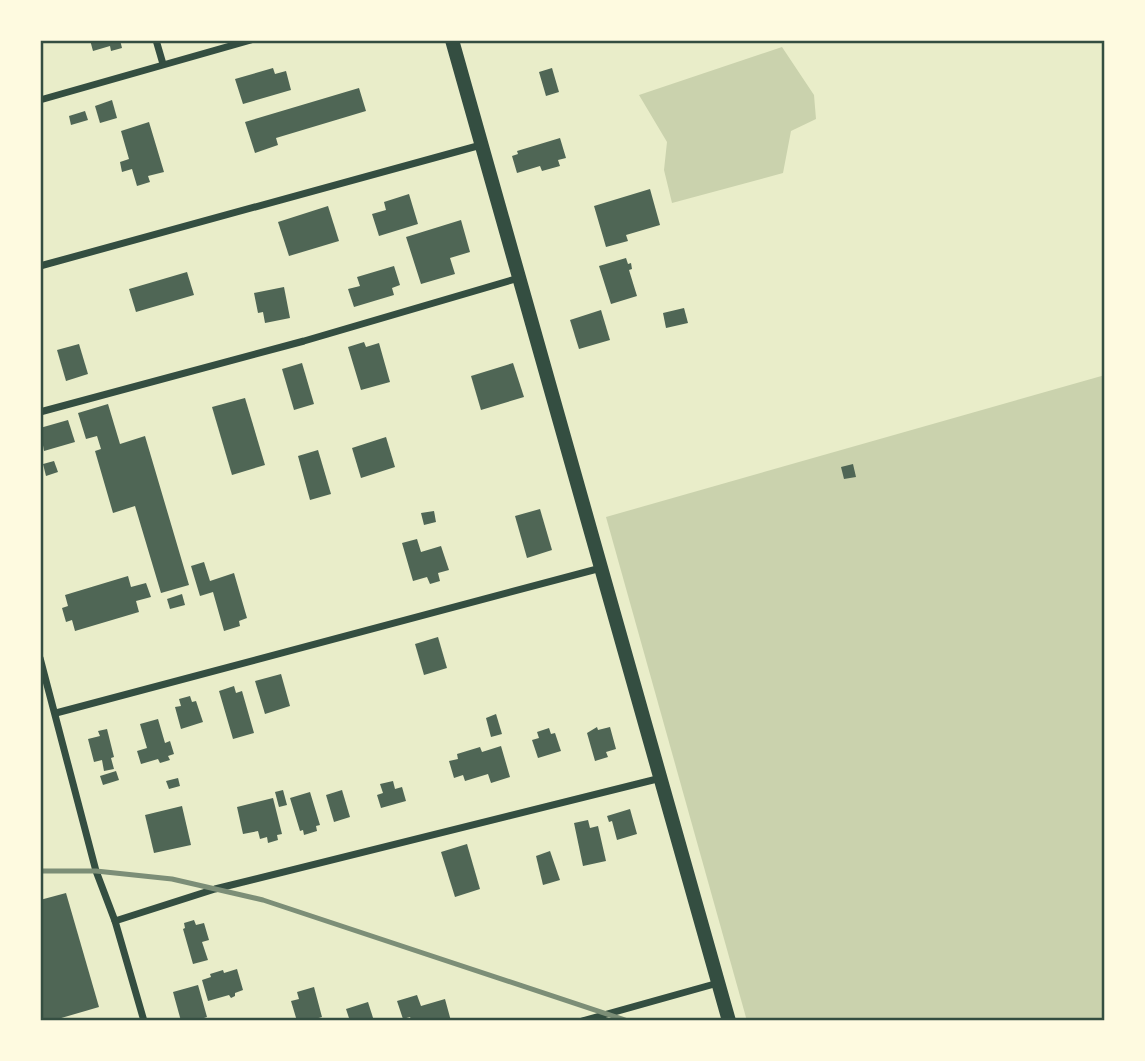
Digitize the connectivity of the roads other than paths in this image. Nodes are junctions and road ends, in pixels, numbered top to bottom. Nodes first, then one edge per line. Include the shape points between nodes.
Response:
1 (156, 40) edge
2 (251, 40) edge
3 (452, 40) edge
4 (163, 64) junction
5 (40, 100) edge
6 (482, 145) junction
7 (40, 266) edge
8 (520, 278) junction
9 (40, 412) edge
10 (602, 568) junction
11 (40, 658) edge
12 (56, 713) junction
13 (661, 777) junction
14 (115, 921) junction
15 (718, 983) junction
16 (144, 1021) edge
17 (582, 1021) edge
18 (729, 1021) edge

1 - 4 street
2 - 4 street
3 - 6 main road
4 - 5 street
6 - 7 street
6 - 8 main road
8 - 9 street
8 - 10 main road
10 - 12 street
10 - 13 main road
11 - 12 street
12 - 14 street via 96,871
13 - 14 street via 215,889
13 - 15 main road
14 - 16 street
15 - 17 street
15 - 18 main road

